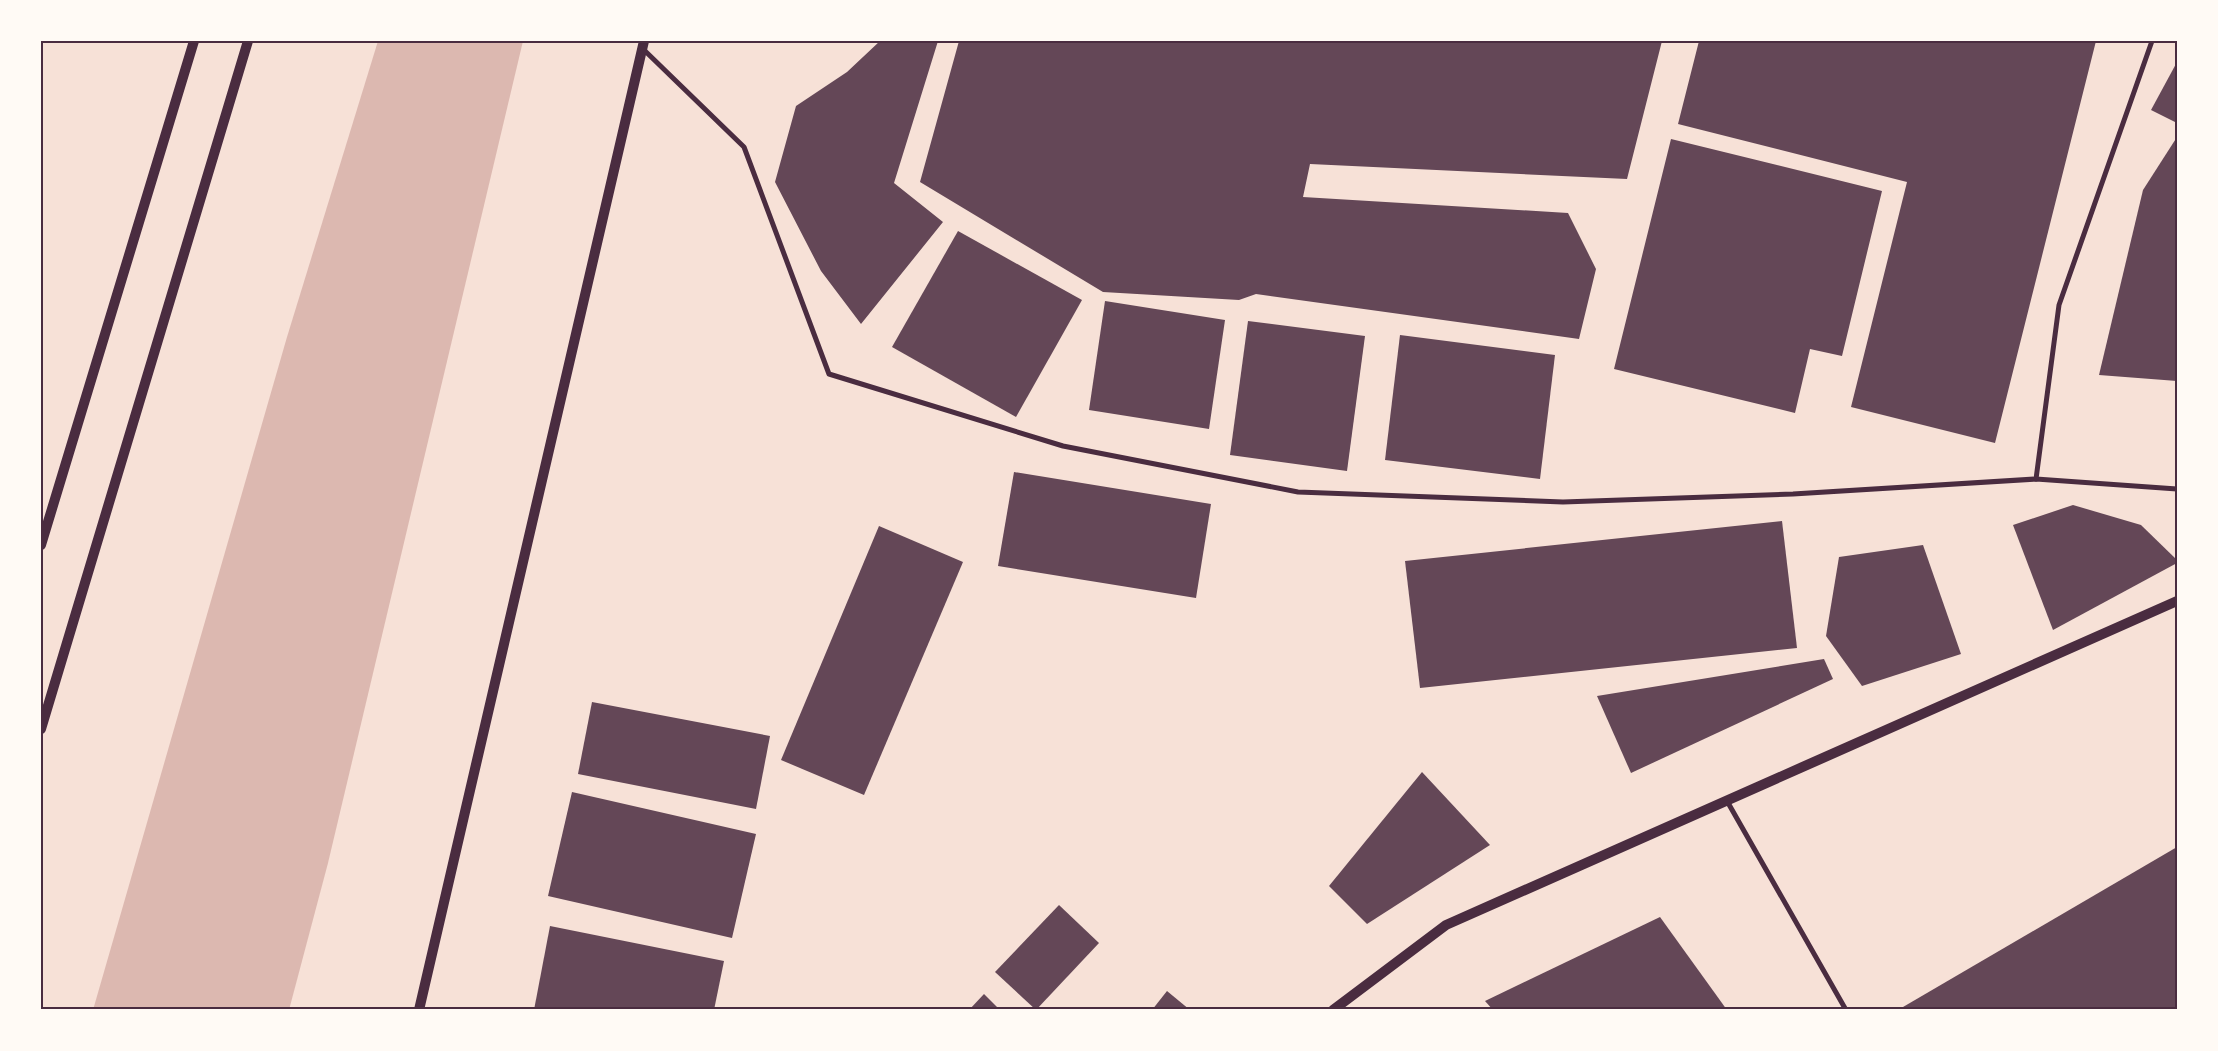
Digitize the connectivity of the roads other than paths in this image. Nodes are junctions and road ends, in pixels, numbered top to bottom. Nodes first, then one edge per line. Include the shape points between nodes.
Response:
1 (194, 41) edge
2 (248, 41) edge
3 (2152, 41) edge
4 (643, 45) edge
5 (2036, 479) junction
6 (2177, 489) edge
7 (41, 545) edge
8 (2177, 601) edge
9 (41, 729) edge
10 (1727, 801) junction
11 (420, 1010) edge
12 (1333, 1010) edge
13 (1846, 1010) edge

1 - 7 main road
2 - 9 main road
3 - 5 street via 2059,305
4 - 5 street via 744,147 829,374 1063,446 1298,492 1563,502 1793,494
4 - 11 main road
5 - 6 street
8 - 10 main road
10 - 12 main road via 1446,925
10 - 13 street

